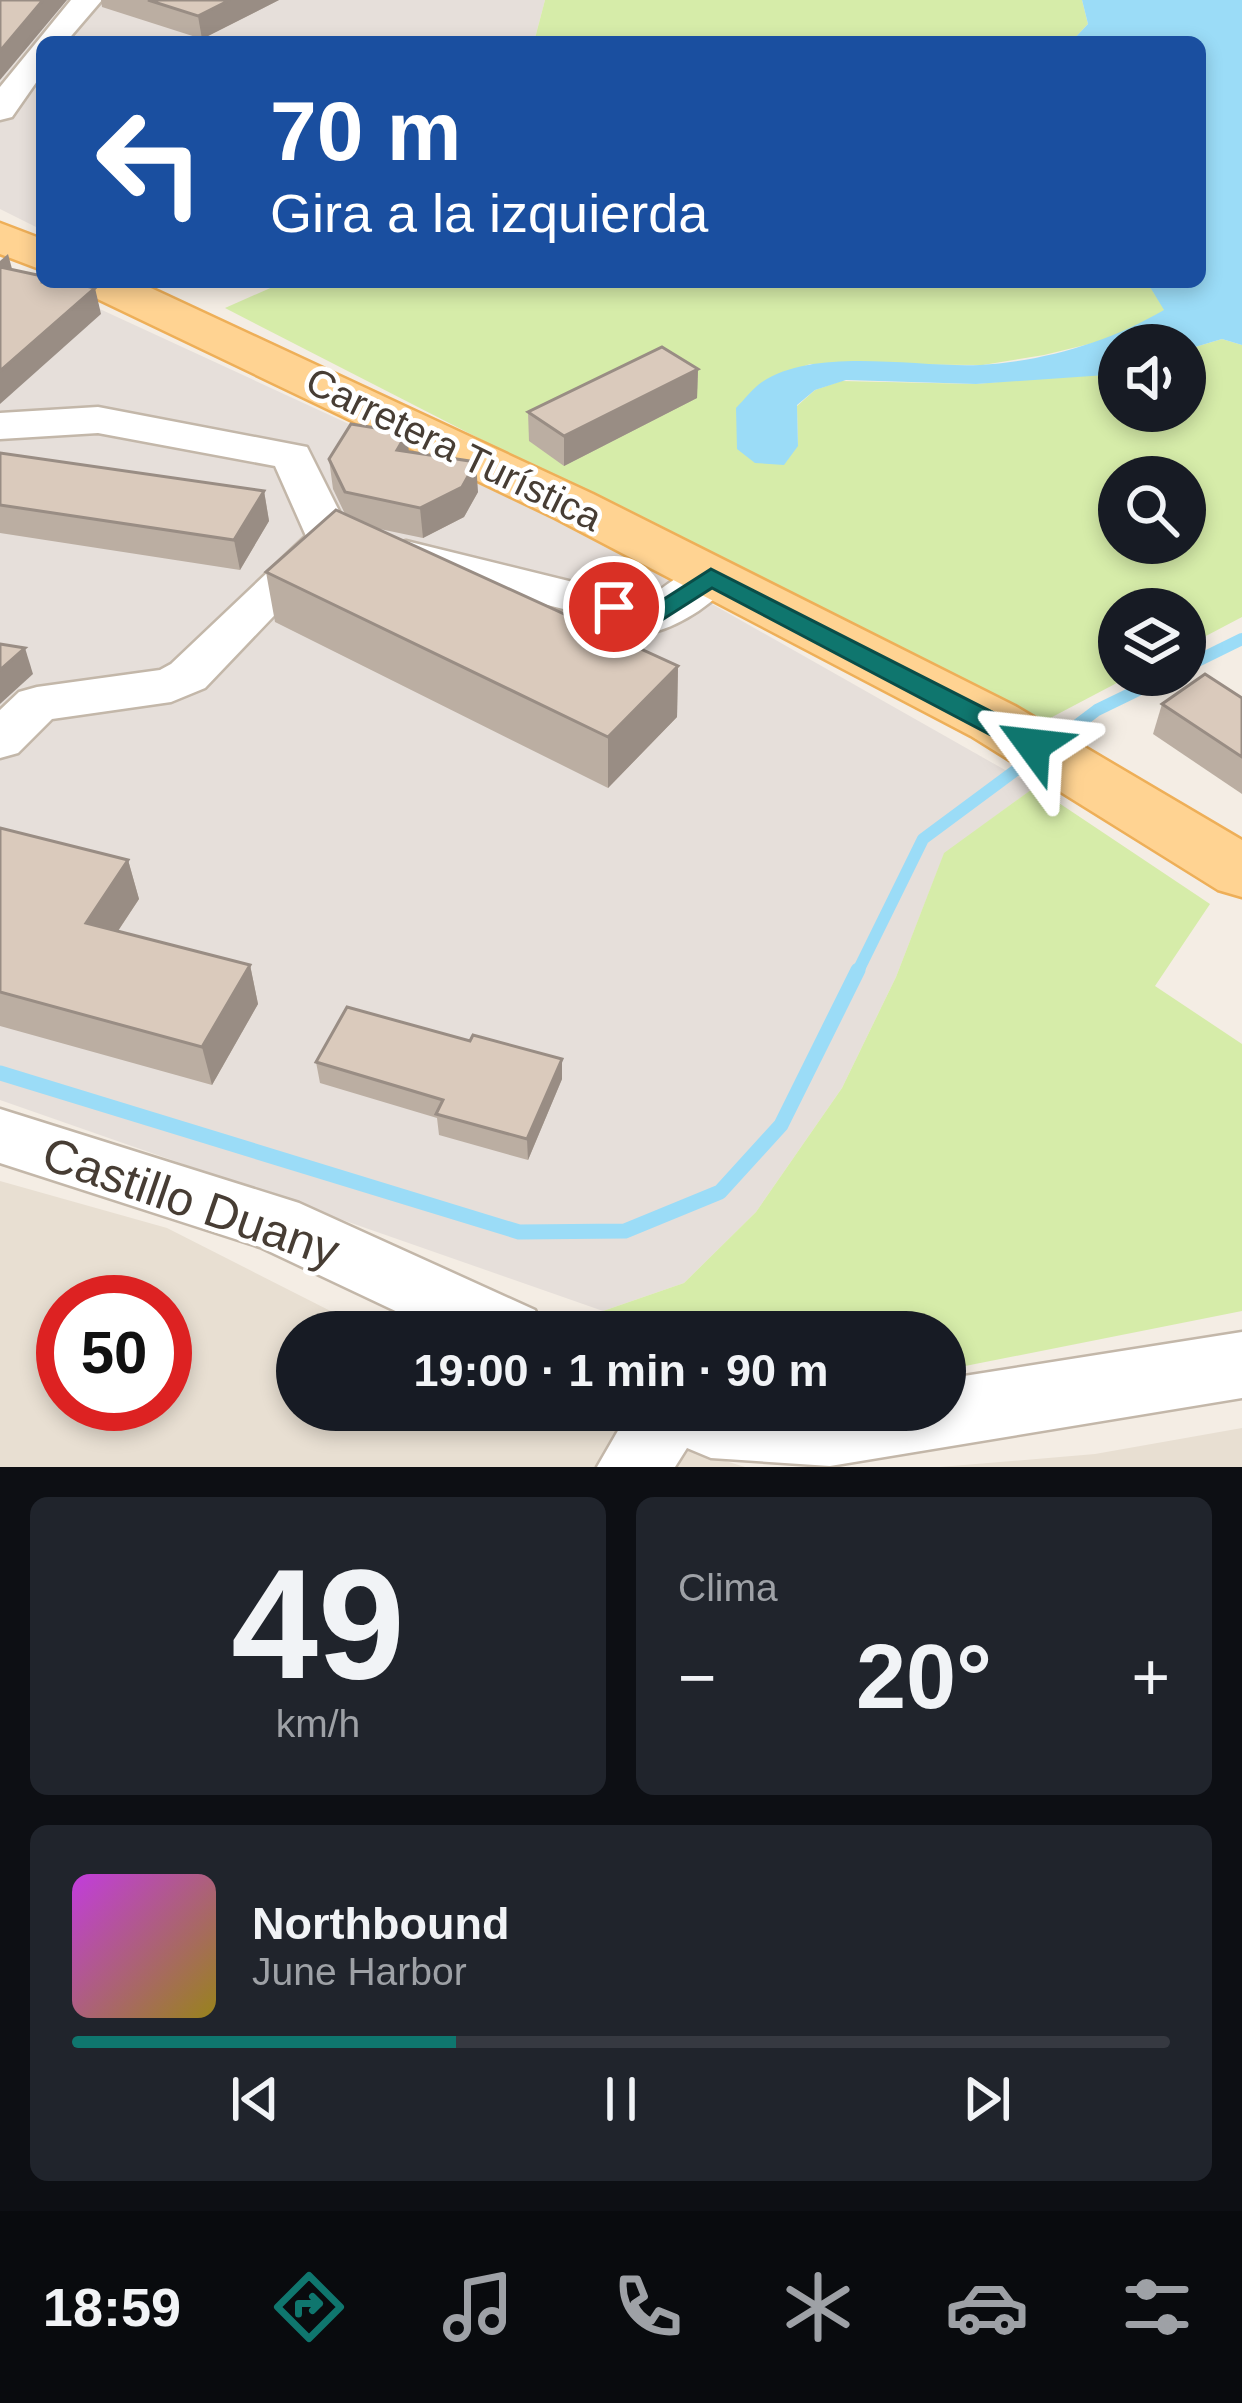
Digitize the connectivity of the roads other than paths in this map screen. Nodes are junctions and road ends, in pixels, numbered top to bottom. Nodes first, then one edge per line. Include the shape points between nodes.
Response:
1 (87, 0) edge
2 (54, 36) edge
3 (36, 59) edge
4 (0, 110) edge
5 (0, 237) edge
6 (36, 253) edge
7 (113, 288) edge
8 (0, 426) edge
9 (328, 535) junction
10 (711, 577) junction
11 (0, 740) edge
12 (1242, 872) edge
13 (0, 1136) edge
14 (466, 1311) edge
15 (1242, 1365) edge
16 (660, 1431) edge
17 (745, 1431) edge
18 (834, 1449) edge
19 (633, 1467) edge

1 - 2 street
3 - 4 street
5 - 6 main road
7 - 10 main road, Carretera Turística
8 - 9 street via 98,421 292,456
9 - 10 street via 654,617
9 - 11 street via 188,676 37,704
10 - 12 main road, Carretera Turística via 993,721
13 - 14 street, Castillo Duany via 276,1223
15 - 18 street
16 - 19 street
17 - 18 street

